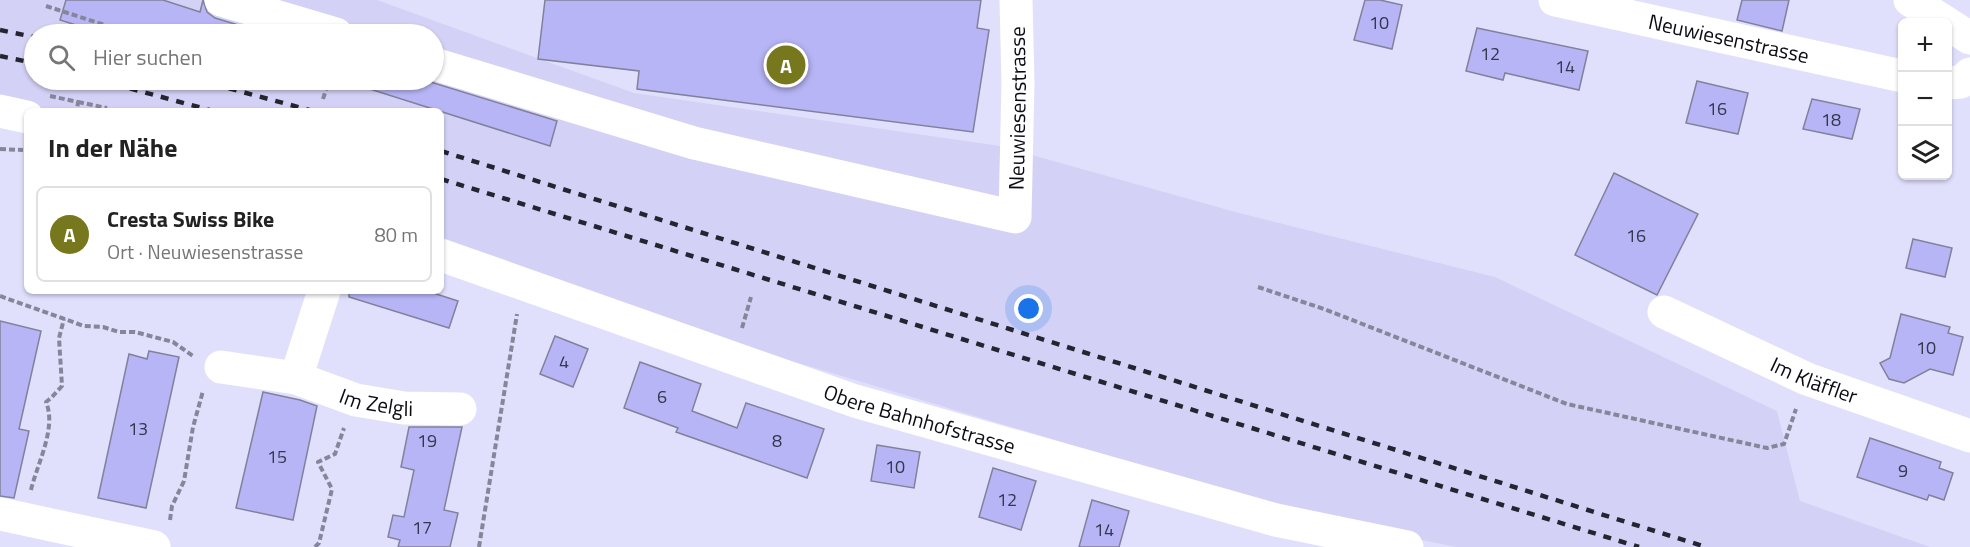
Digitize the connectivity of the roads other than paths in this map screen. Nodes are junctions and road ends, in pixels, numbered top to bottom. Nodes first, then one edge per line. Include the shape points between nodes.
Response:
1 (221, 0) edge
2 (1016, 0) edge
3 (1555, 0) edge
4 (1910, 0) edge
5 (1938, 18) edge
6 (302, 24) edge
7 (1952, 27) edge
8 (1970, 38) edge
9 (444, 67) edge
10 (1970, 74) edge
11 (1898, 75) edge
12 (1952, 83) edge
13 (34, 106) edge
14 (0, 111) edge
15 (444, 256) edge
16 (323, 294) edge
17 (1664, 312) dead end
18 (216, 366) road end
19 (296, 378) junction
20 (460, 409) dead end
21 (1970, 436) edge
22 (12, 517) edge
23 (162, 536) edge
24 (1407, 547) edge

1 - 6 street
2 - 9 street, Neuwiesenstrasse via 1015,217 694,143
3 - 11 street, Neuwiesenstrasse
4 - 5 street
7 - 8 street
10 - 12 street via 1961,82
13 - 14 street
15 - 24 street, Obere Bahnhofstrasse via 855,401 1276,520
16 - 19 street
17 - 21 street, Im Kläffler via 1807,379
18 - 19 street, Im Zelgli
19 - 20 street, Im Zelgli via 356,400 404,408
22 - 23 street

